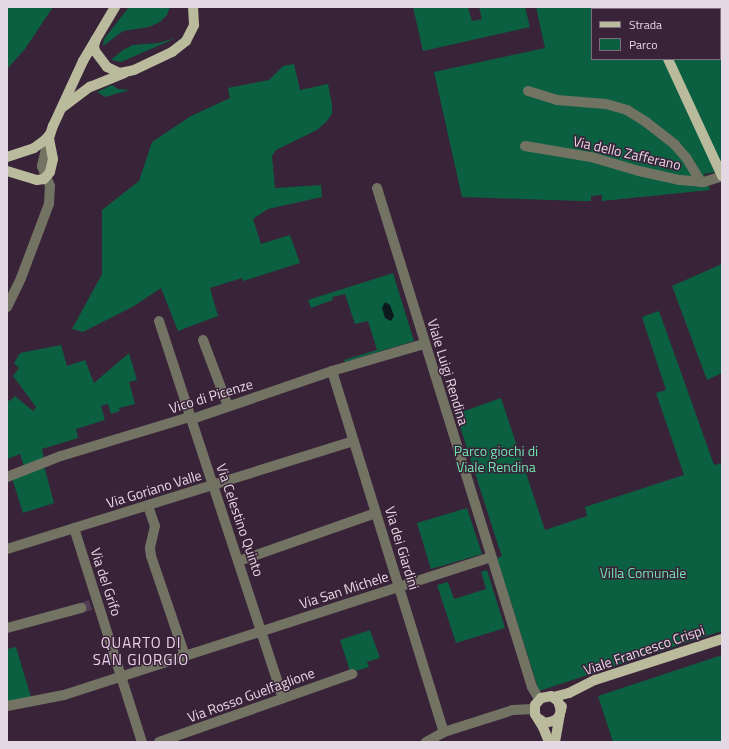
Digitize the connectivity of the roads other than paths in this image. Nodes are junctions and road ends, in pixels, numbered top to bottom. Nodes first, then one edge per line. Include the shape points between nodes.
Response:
1 (115, 7) edge
2 (193, 7) edge
3 (96, 37) junction
4 (668, 60) edge
5 (127, 72) junction
6 (528, 91) dead end
7 (59, 112) junction
8 (50, 134) junction
9 (525, 146) dead end
10 (7, 157) edge
11 (7, 171) edge
12 (722, 176) edge
13 (46, 177) junction
14 (701, 182) junction
15 (377, 188) dead end
16 (7, 307) edge
17 (159, 321) dead end
18 (203, 340) dead end
19 (424, 344) junction
20 (332, 371) junction
21 (228, 406) junction
22 (190, 418) junction
23 (354, 441) junction
24 (7, 477) edge
25 (214, 486) junction
26 (148, 506) junction
27 (376, 514) junction
28 (74, 528) junction
29 (7, 549) edge
30 (491, 557) junction
31 (239, 561) junction
32 (399, 588) junction
33 (81, 608) tunnel mouth
34 (7, 628) edge
35 (262, 631) junction
36 (722, 639) edge
37 (185, 656) junction
38 (352, 674) dead end
39 (121, 677) junction
40 (576, 690) junction
41 (553, 697) junction
42 (283, 698) junction
43 (539, 699) junction
44 (7, 706) edge
45 (534, 709) junction
46 (561, 713) junction
47 (539, 719) junction
48 (444, 732) junction
49 (142, 742) edge
50 (159, 742) edge
51 (426, 742) edge
52 (549, 742) edge
53 (556, 742) edge

1 - 3 main road
2 - 5 main road via 192,31 182,45 158,60
3 - 5 main road via 94,48 102,61 113,71
3 - 7 main road
4 - 12 main road
5 - 7 main road via 90,87
6 - 14 street via 557,100 606,104 627,110 670,141 687,159
7 - 8 main road
8 - 10 main road via 34,148
8 - 13 main road via 52,164
9 - 14 street, Via dello Zafferano via 595,158 676,179
11 - 13 main road via 33,180
12 - 14 street, Via dello Zafferano
13 - 16 street via 50,189 48,207
15 - 19 street, Viale Luigi Rendina
17 - 22 street, Via Celestino Quinto
18 - 21 street
19 - 20 street, Vico di Picenze
19 - 30 street, Viale Luigi Rendina
20 - 21 street, Vico di Picenze
20 - 23 street, Via dei Giardini
21 - 22 street, Vico di Picenze
22 - 24 street, Vico di Picenze via 61,456
22 - 25 street, Via Celestino Quinto
23 - 25 street, Via Goriano Valle
23 - 27 street, Via dei Giardini
25 - 26 street, Via Goriano Valle
25 - 31 street, Via Celestino Quinto
26 - 28 street, Via Goriano Valle
26 - 37 street via 155,526 150,548 151,556
27 - 31 street
27 - 32 street, Via dei Giardini
28 - 29 street, Via Goriano Valle
28 - 39 street, Via del Grifo via 95,604
30 - 32 street, Via San Michele
30 - 43 street, Viale Luigi Rendina via 532,687
31 - 35 street, Via Celestino Quinto
32 - 35 street, Via San Michele
32 - 48 street, Via dei Giardini
33 - 34 street
35 - 37 street, Via San Michele
35 - 42 street, Via Celestino Quinto
36 - 40 main road, Viale Francesco Crispi via 595,680
37 - 39 street, Via San Michele
38 - 42 street, Via Rosso Guelfaglione
39 - 44 street, Via San Michele via 58,696
39 - 49 street, Via del Grifo
40 - 41 main road, Viale Francesco Crispi
40 - 46 main road, Viale Francesco Crispi via 565,701
41 - 43 main road
41 - 46 main road via 559,703
42 - 50 street, Via Rosso Guelfaglione
43 - 45 main road
45 - 47 main road
45 - 48 street via 517,709
46 - 47 main road via 550,723
46 - 53 main road
47 - 52 main road
48 - 51 street

